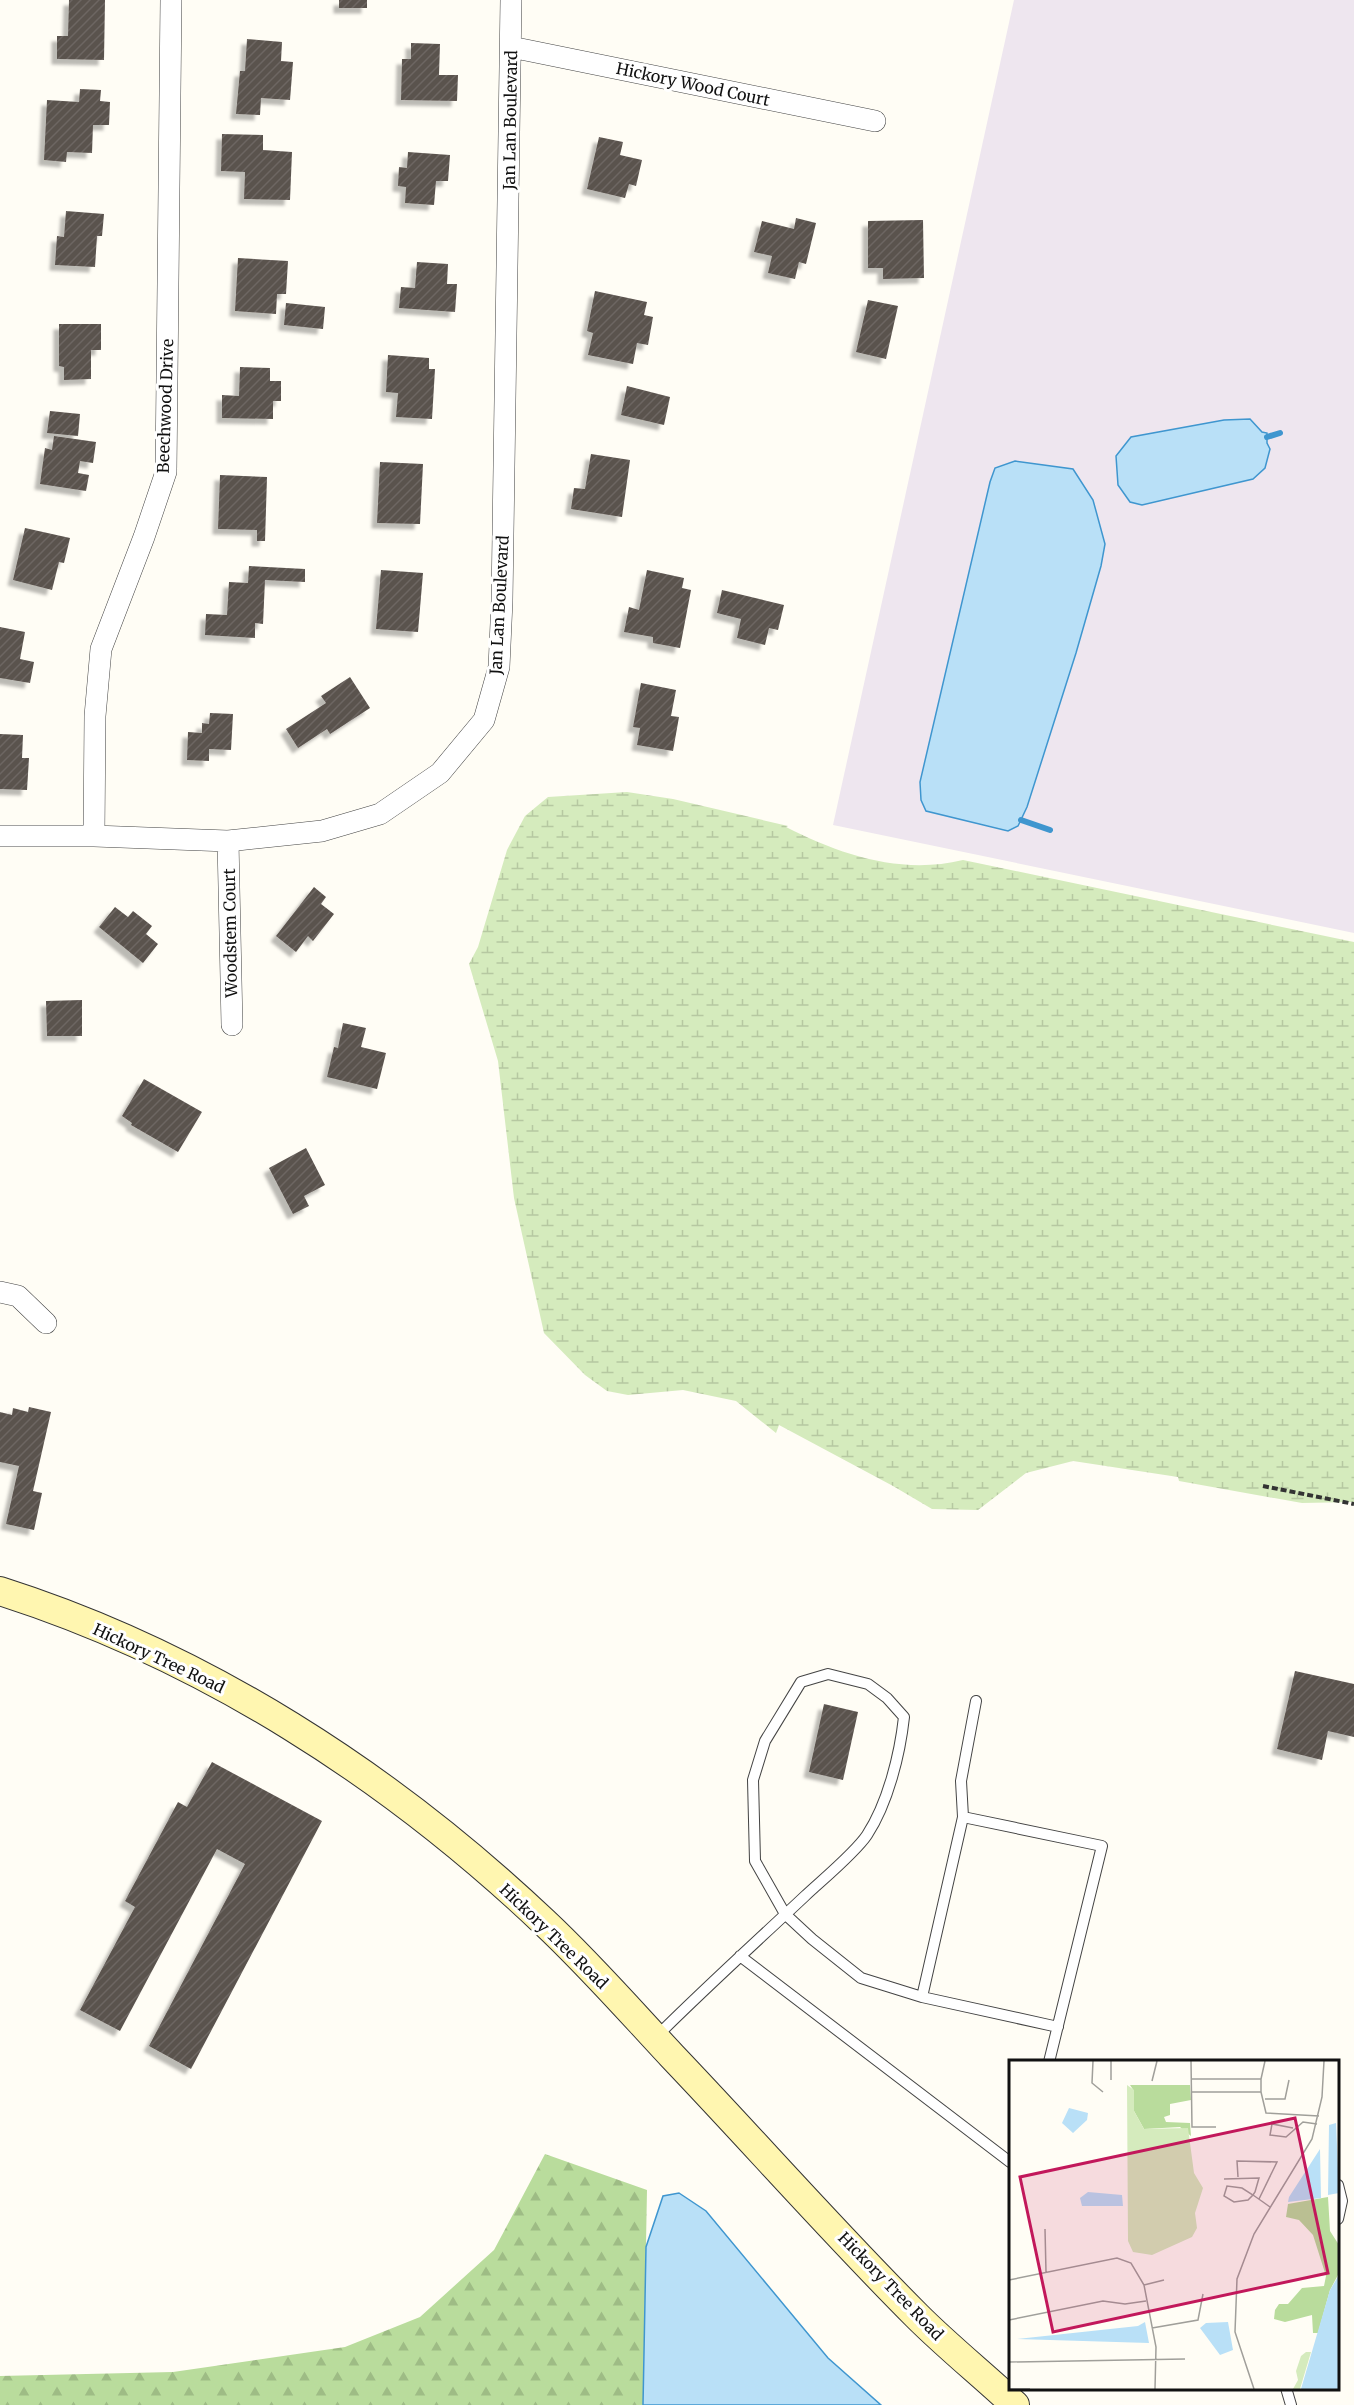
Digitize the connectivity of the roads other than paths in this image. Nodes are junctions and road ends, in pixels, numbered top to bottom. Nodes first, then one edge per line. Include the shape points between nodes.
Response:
1 (171, 0) edge
2 (511, 0) edge
3 (511, 47) junction
4 (875, 121) dead end
5 (0, 836) edge
6 (94, 836) junction
7 (228, 842) junction
8 (232, 1025) dead end
9 (0, 1292) edge
10 (46, 1323) dead end
11 (0, 1591) edge
12 (976, 1701) dead end
13 (963, 1817) junction
14 (786, 1914) junction
15 (740, 1956) junction
16 (922, 1997) junction
17 (1058, 2027) junction
18 (655, 2038) junction
19 (1049, 2060) edge
20 (1009, 2160) edge
21 (1339, 2189) edge
22 (1339, 2214) edge
23 (1287, 2390) edge
24 (1015, 2405) edge
25 (1292, 2405) edge

1 - 6 street, Beechwood Drive via 166,472 101,649 95,716
2 - 3 street, Jan Lan Boulevard
3 - 4 street, Hickory Wood Court
3 - 7 street, Jan Lan Boulevard via 502,601 499,667 484,720 440,773 380,814 322,831
5 - 6 street, Jan Lan Boulevard
6 - 7 street, Jan Lan Boulevard
7 - 8 street, Woodstem Court
9 - 10 street via 18,1296
11 - 18 street, Hickory Tree Road via 114,1634 194,1671 296,1729 377,1782 545,1922
12 - 13 lane via 961,1781
13 - 16 lane
13 - 17 lane via 1102,1846
14 - 14 lane via 867,1835 887,1791 900,1750 904,1717 868,1684 828,1674 801,1682 765,1741 753,1780 755,1861
14 - 15 lane
14 - 16 lane via 861,1978
15 - 18 lane
15 - 20 lane
16 - 17 lane
17 - 19 lane
18 - 24 street, Hickory Tree Road via 918,2317
21 - 22 lane
23 - 25 lane

